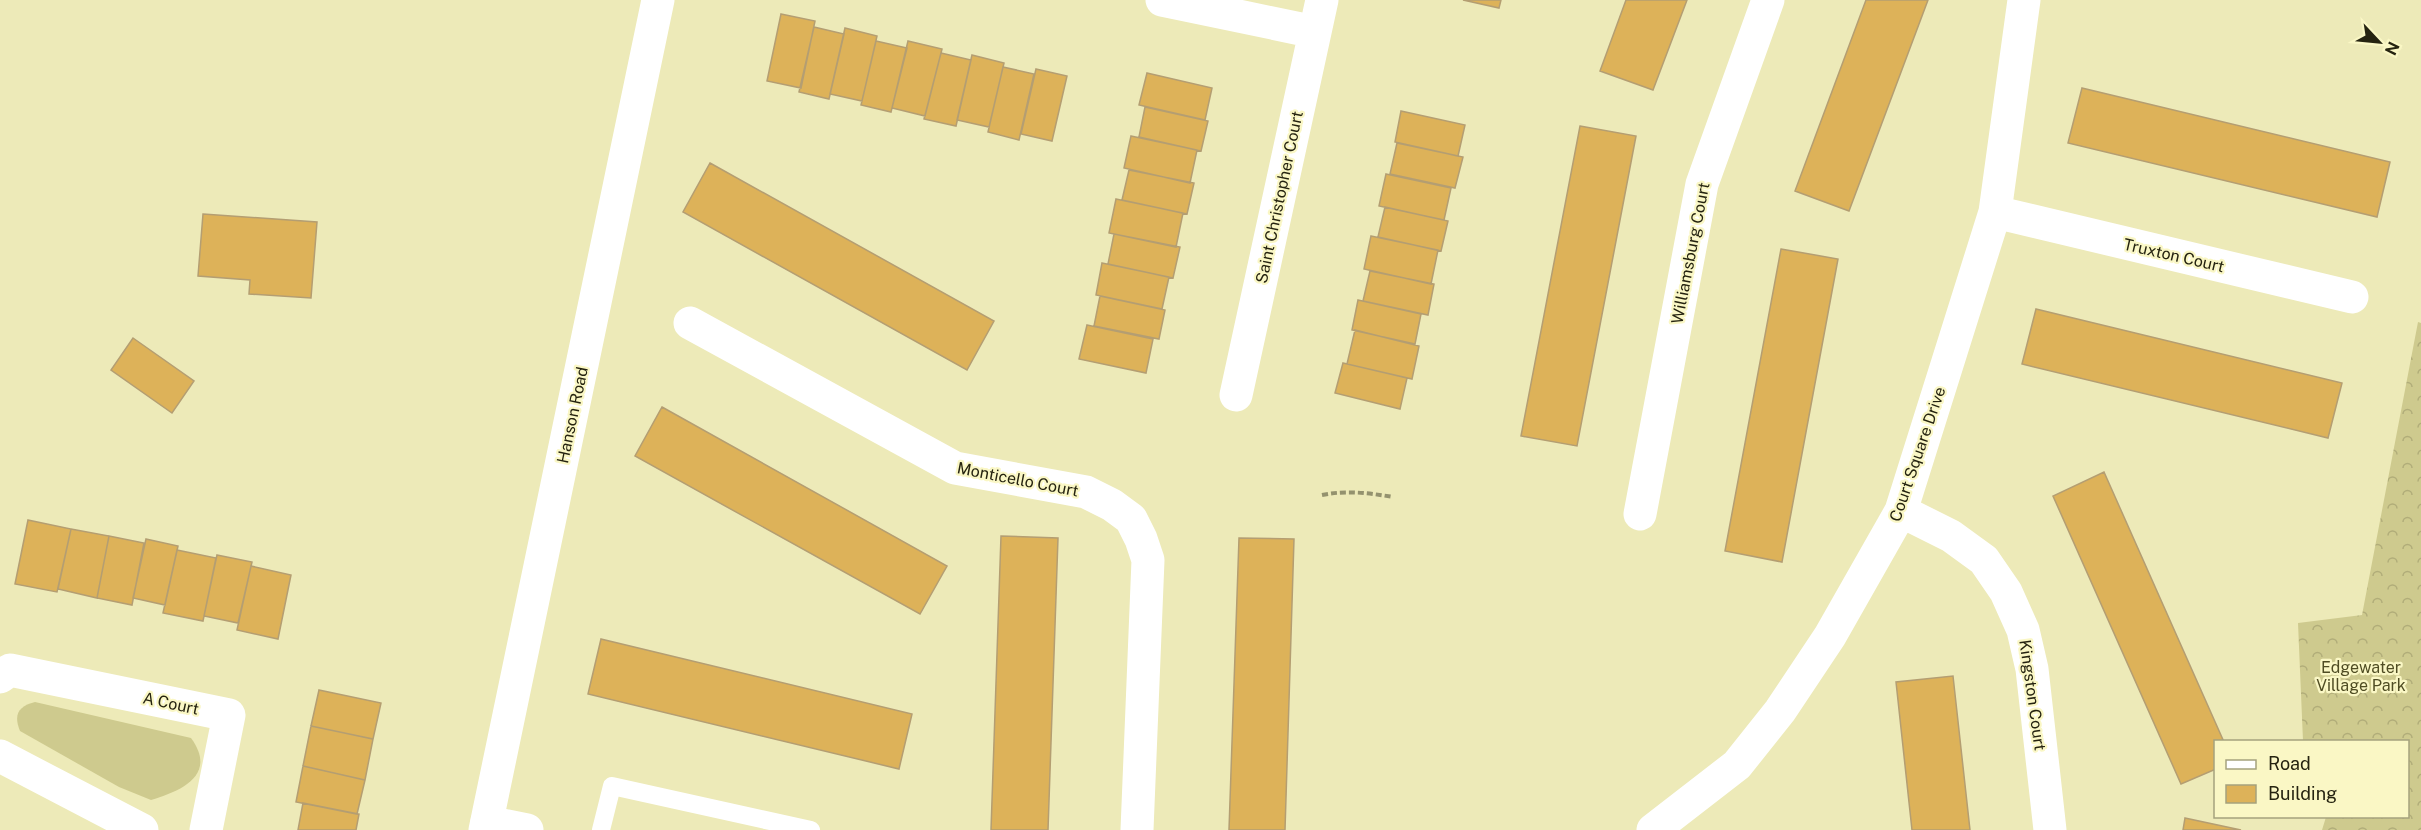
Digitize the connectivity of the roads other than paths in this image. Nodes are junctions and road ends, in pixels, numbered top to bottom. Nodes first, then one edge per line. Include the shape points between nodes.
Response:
1 (658, 0) edge
2 (1162, 0) edge
3 (1322, 0) edge
4 (1768, 0) edge
5 (2024, 0) edge
6 (1315, 32) junction
7 (1995, 212) junction
8 (2352, 297) dead end
9 (690, 323) dead end
10 (1236, 394) dead end
11 (1900, 512) junction
12 (1640, 514) dead end
13 (0, 677) edge
14 (0, 756) edge
15 (486, 826) edge
16 (142, 830) edge
17 (206, 830) edge
18 (527, 830) edge
19 (601, 830) edge
20 (811, 830) edge
21 (1137, 830) edge
22 (1653, 830) edge
23 (2050, 830) edge

1 - 15 street, Hanson Road
2 - 6 street
3 - 6 street, Saint Christopher Court
4 - 12 street, Williamsburg Court via 1702,184
5 - 7 street, Court Square Drive
6 - 10 street, Saint Christopher Court
7 - 8 street, Truxton Court
7 - 11 street, Court Square Drive
9 - 21 street, Monticello Court via 955,468 1086,492 1131,519 1148,560
11 - 22 street, Court Square Drive via 1830,636 1780,711 1737,765
11 - 23 street, Kingston Court via 1951,536 1984,560 2006,592 2024,630
13 - 17 street, A Court via 10,670 229,715
14 - 16 street
15 - 18 street
19 - 20 lane via 612,786

